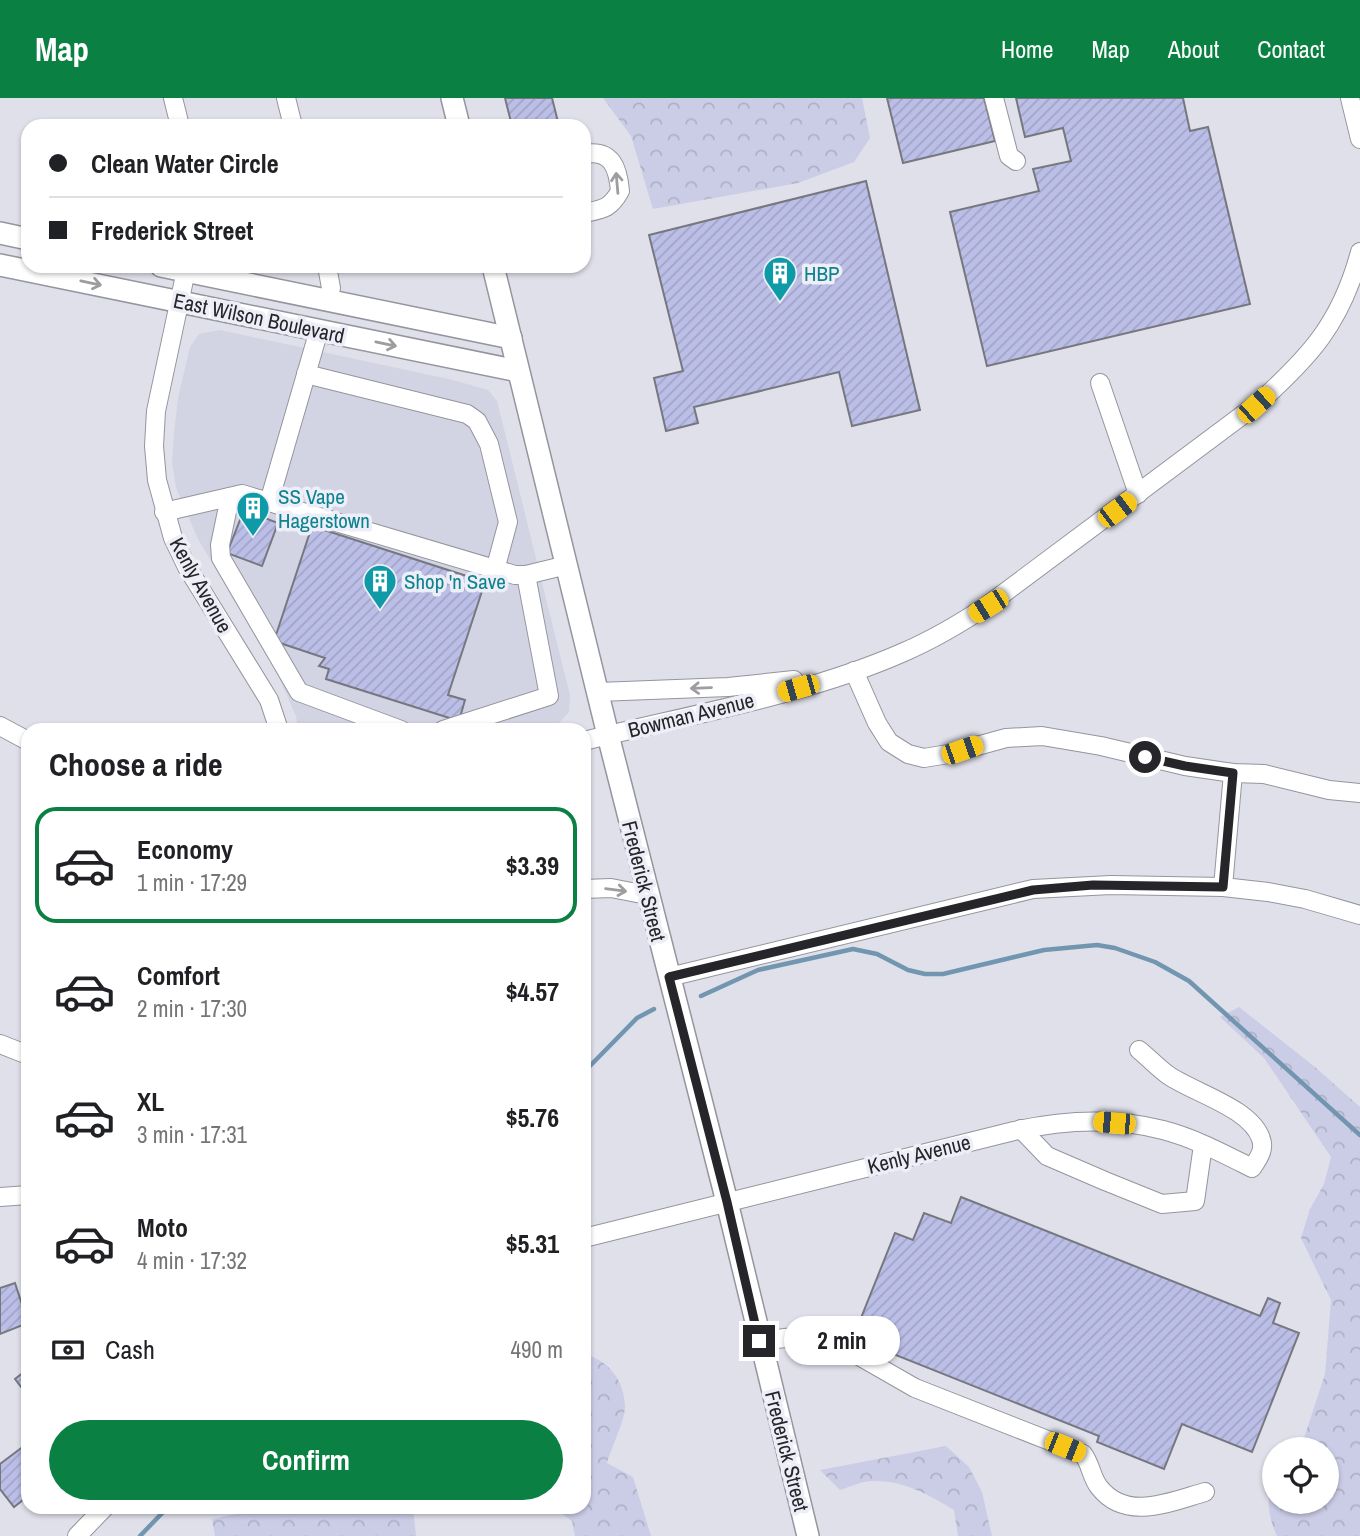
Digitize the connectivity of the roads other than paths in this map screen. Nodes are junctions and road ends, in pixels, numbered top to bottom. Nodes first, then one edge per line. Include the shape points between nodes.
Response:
1 (173, 98) edge
2 (286, 98) edge
3 (452, 98) edge
4 (994, 98) edge
5 (1350, 98) edge
6 (178, 119) edge
7 (291, 119) edge
8 (457, 119) edge
9 (1360, 139) edge
10 (591, 153) edge
11 (1016, 161) dead end
12 (591, 212) edge
13 (0, 233) edge
14 (21, 238) edge
15 (1360, 252) edge
16 (0, 265) edge
17 (21, 269) edge
18 (39, 273) edge
19 (185, 273) edge
20 (204, 273) edge
21 (328, 273) edge
22 (495, 273) edge
23 (328, 301) junction
24 (179, 302) junction
25 (421, 320) junction
26 (318, 330) junction
27 (511, 338) junction
28 (518, 371) junction
29 (306, 373) junction
30 (1100, 383) dead end
31 (1138, 494) junction
32 (230, 497) junction
33 (269, 502) junction
34 (164, 512) junction
35 (567, 565) junction
36 (495, 570) junction
37 (526, 575) junction
38 (848, 673) junction
39 (299, 692) junction
40 (598, 692) junction
41 (271, 705) junction
42 (277, 723) edge
43 (382, 723) edge
44 (465, 723) edge
45 (0, 726) edge
46 (608, 736) junction
47 (21, 737) edge
48 (591, 740) edge
49 (1233, 773) junction
50 (1360, 793) edge
51 (1223, 887) junction
52 (591, 889) edge
53 (647, 895) junction
54 (1360, 915) edge
55 (669, 977) junction
56 (0, 1044) edge
57 (1139, 1050) dead end
58 (21, 1052) edge
59 (1021, 1129) junction
60 (1203, 1145) junction
61 (21, 1196) edge
62 (0, 1197) edge
63 (727, 1202) junction
64 (591, 1236) edge
65 (759, 1341) junction
66 (1205, 1492) dead end
67 (98, 1514) edge
68 (77, 1536) edge
69 (808, 1536) edge

1 - 6 street
2 - 7 street
3 - 8 main road
4 - 11 street via 1009,156
5 - 9 street
12 -> 10 street via 613,203 620,191 615,166 607,156
13 - 14 main road
15 - 31 street, Bowman Avenue via 1351,287 1327,330 1297,369
16 -> 17 main road, East Wilson Boulevard
18 -> 24 main road, East Wilson Boulevard
19 - 24 street, Kenly Avenue
20 - 23 main road, East Wilson Boulevard
21 - 23 street
22 - 27 main road, Frederick Street
23 - 25 main road, East Wilson Boulevard
24 - 26 main road, East Wilson Boulevard
24 - 34 street, Kenly Avenue via 156,411 154,446
25 - 26 main road via 413,328 401,330 330,316
25 - 27 main road, East Wilson Boulevard
26 -> 28 main road, East Wilson Boulevard
26 - 29 street
27 - 28 main road, Frederick Street
28 - 35 main road, Frederick Street
29 - 33 street
29 - 36 street via 467,414 477,421 489,444 508,522
30 - 31 street
31 - 38 street, Bowman Avenue via 950,630
32 - 33 street via 242,494
32 - 34 street
32 - 39 street via 221,558
33 - 36 street
34 - 41 street, Kenly Avenue via 187,567
35 - 37 street
35 - 40 main road, Frederick Street
36 - 37 street
37 - 44 street via 549,696
38 -> 40 street via 728,687
38 - 46 street, Bowman Avenue
38 - 49 street via 890,742 908,754 924,758 1006,738 1042,736
39 - 41 street
39 - 43 street
40 - 46 main road, Frederick Street
41 - 42 street, Kenly Avenue
45 - 47 street
46 - 48 street, Bowman Avenue
46 - 53 main road, Frederick Street
49 - 50 street via 1264,774
49 - 51 street
51 - 54 street via 1305,899
51 - 55 street via 1111,885 1033,890
52 -> 53 street
53 - 55 main road, Frederick Street
55 - 63 main road, Frederick Street
56 - 58 street
57 - 60 street, Kenly Avenue via 1168,1075 1241,1114 1255,1126 1262,1151 1252,1168
59 - 60 street, Kenly Avenue via 1058,1123 1120,1123 1164,1130
59 - 60 street via 1047,1156 1162,1204 1195,1201
59 - 63 street, Kenly Avenue
61 - 62 street
63 - 64 street, Kenly Avenue
63 - 65 main road, Frederick Street
65 - 66 street via 794,1337 840,1345 915,1388 1083,1454 1097,1484 1122,1504 1141,1509
65 - 69 main road, Frederick Street
67 - 68 street

